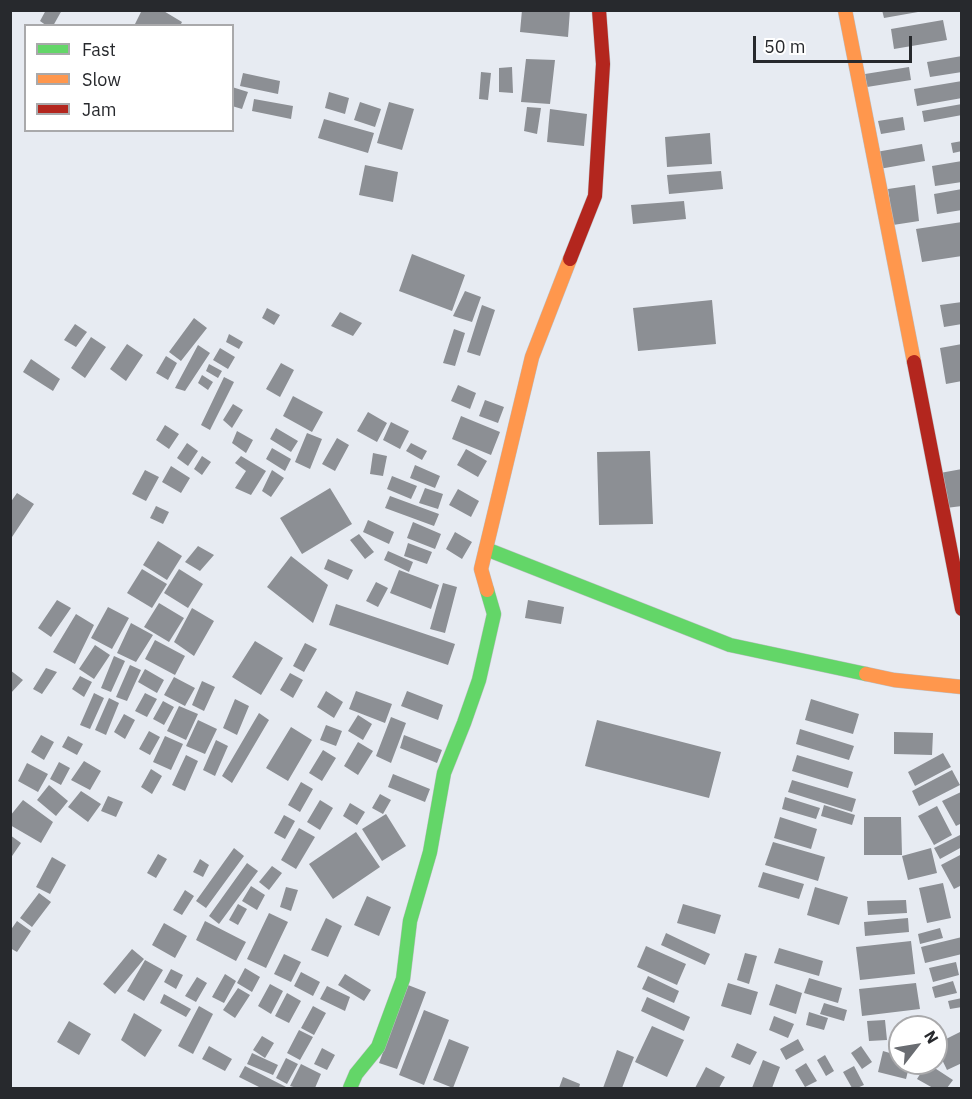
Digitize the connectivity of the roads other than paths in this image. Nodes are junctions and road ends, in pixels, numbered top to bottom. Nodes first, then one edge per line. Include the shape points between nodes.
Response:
1 (599, 10) edge
2 (845, 10) edge
3 (486, 549) junction
4 (962, 609) edge
5 (962, 687) edge
6 (350, 1089) edge

1 - 3 street via 603,64 595,196 532,357
2 - 4 street
3 - 5 street via 730,645 894,680
3 - 6 street via 481,569 494,614 479,680 444,773 430,852 410,921 403,979 378,1047 356,1074

